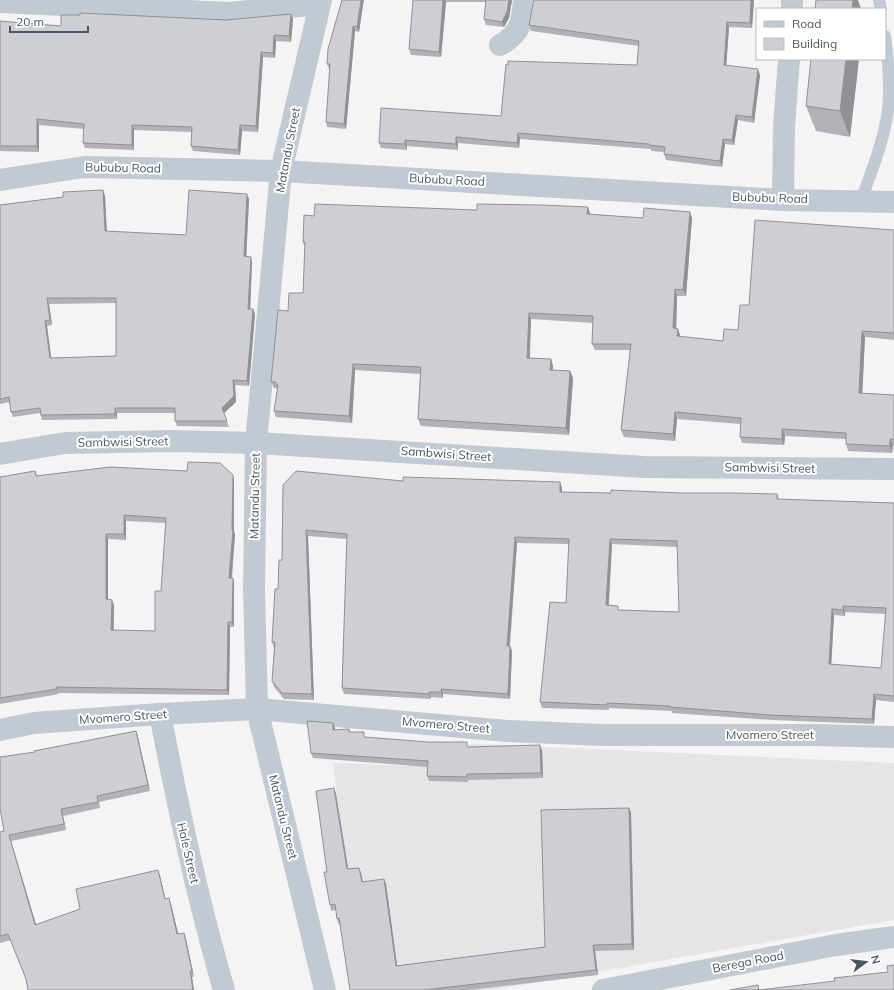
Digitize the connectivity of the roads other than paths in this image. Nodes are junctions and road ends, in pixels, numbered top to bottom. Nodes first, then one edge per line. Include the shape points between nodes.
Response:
1 (524, 0) edge
2 (0, 2) edge
3 (320, 2) edge
4 (500, 45) dead end
5 (886, 48) edge
6 (789, 60) edge
7 (282, 171) junction
8 (0, 180) edge
9 (783, 200) junction
10 (861, 201) junction
11 (894, 202) edge
12 (256, 443) junction
13 (0, 454) edge
14 (894, 469) edge
15 (257, 709) junction
16 (160, 714) junction
17 (0, 730) edge
18 (894, 737) edge
19 (894, 937) edge
20 (224, 990) edge
21 (326, 990) edge
22 (603, 990) edge

1 - 4 street via 522,22 513,38
2 - 3 street via 229,12
3 - 7 street, Matandu Street
5 - 10 lane via 888,109 882,140
6 - 9 street via 784,126
7 - 8 street, Bububu Road via 84,167
7 - 9 street, Bububu Road
7 - 12 street, Matandu Street
9 - 10 street, Bububu Road
10 - 11 street, Bububu Road
12 - 13 street, Sambwisi Street via 66,443
12 - 14 street, Sambwisi Street via 644,467
12 - 15 street, Matandu Street via 254,590
15 - 16 street, Mvomero Street
15 - 18 street, Mvomero Street via 507,730 602,735
15 - 21 street, Matandu Street
16 - 17 street, Mvomero Street via 34,723
16 - 20 street, Hale Street via 182,831
19 - 22 street, Berega Road via 836,945

